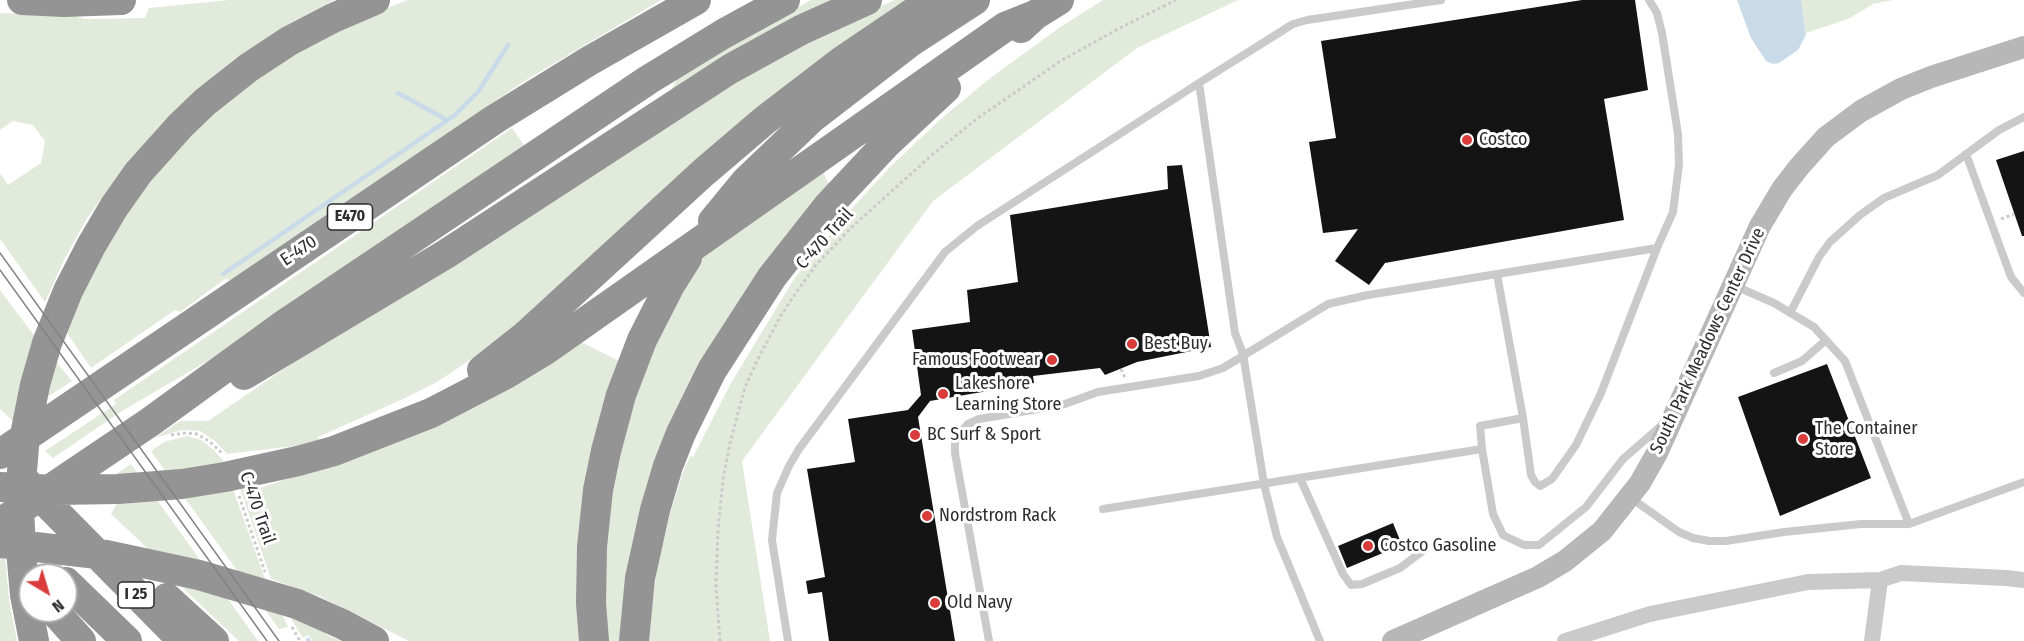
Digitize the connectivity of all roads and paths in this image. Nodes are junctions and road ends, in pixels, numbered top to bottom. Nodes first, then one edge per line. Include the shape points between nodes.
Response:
1 (22, 0) edge
2 (120, 0) edge
3 (375, 0) edge
4 (696, 0) edge
5 (785, 0) edge
6 (867, 0) edge
7 (932, 0) edge
8 (975, 0) edge
9 (1176, 0) edge
10 (1441, 0) edge
11 (1649, 0) edge
12 (1047, 8) edge
13 (2024, 47) edge
14 (1198, 82) junction
15 (2024, 117) edge
16 (1966, 154) junction
17 (1658, 248) junction
18 (1497, 274) junction
19 (1732, 284) junction
20 (2024, 293) edge
21 (1790, 313) junction
22 (1826, 340) junction
23 (1243, 354) junction
24 (1774, 373) dead end
25 (1674, 414) junction
26 (1522, 418) junction
27 (157, 430) junction
28 (375, 436) junction
29 (1482, 449) junction
30 (0, 455) edge
31 (226, 459) dead end
32 (1300, 478) junction
33 (2024, 482) edge
34 (1264, 484) junction
35 (0, 487) edge
36 (237, 490) dead end
37 (1630, 497) junction
38 (1103, 509) dead end
39 (0, 516) edge
40 (0, 523) edge
41 (1909, 524) junction
42 (0, 543) edge
43 (91, 547) junction
44 (0, 549) edge
45 (1424, 550) dead end
46 (26, 563) edge
47 (40, 563) edge
48 (266, 574) dead end
49 (1881, 580) junction
50 (2024, 580) edge
51 (78, 599) edge
52 (288, 621) dead end
53 (65, 623) edge
54 (372, 640) edge
55 (34, 641) edge
56 (81, 641) edge
57 (127, 641) edge
58 (183, 641) edge
59 (214, 641) edge
60 (300, 641) edge
61 (594, 641) edge
62 (634, 641) edge
63 (720, 641) edge
64 (788, 641) edge
65 (989, 641) edge
66 (1320, 641) edge
67 (1393, 641) edge
68 (1565, 641) edge
69 (1872, 641) edge

1 - 2 highway
3 - 55 highway via 283,45 232,79 198,108 130,185 71,284 38,371 22,458 21,551
4 - 30 highway, E-470 / E470 via 495,119
5 - 27 highway via 648,80 285,324
6 - 27 highway via 801,30 702,86 466,241 194,402
7 - 28 highway via 765,120 500,356 461,385
8 - 61 highway via 868,73 781,145 731,197 670,285 631,367 600,478 591,562
9 - 63 path, C-470 Trail via 1062,60 978,118 852,227 798,290 753,368 729,443 718,529 716,587
10 - 14 lane via 1293,24
11 - 17 lane via 1662,33 1678,134 1673,212
12 - 28 highway via 1005,27 562,339 431,413
12 - 62 highway via 942,92 870,160 805,234 741,323 696,400 668,466 642,566
13 - 19 main road, South Park Meadows Center Drive via 1901,90 1844,123 1812,151 1782,189
14 - 23 lane via 1235,333
14 - 64 lane via 976,226 933,266 800,449 777,493 772,540
15 - 16 lane
16 - 20 lane via 2011,277
16 - 21 lane via 1938,175 1884,198 1830,242
17 - 18 lane
17 - 26 lane via 1601,393 1576,445 1545,485 1540,486 1531,475
18 - 23 lane via 1328,304
18 - 26 lane
19 - 21 lane
19 - 25 main road, South Park Meadows Center Drive
21 - 22 lane via 1814,327
22 - 24 lane via 1802,361
22 - 41 lane via 1845,361
23 - 34 lane
23 - 65 lane via 1223,368 1199,376 1098,392 1042,410 968,424 956,442 955,453
25 - 29 lane via 1623,459 1586,507 1539,544 1524,545 1503,535 1493,514
25 - 37 main road, South Park Meadows Center Drive via 1657,453
26 - 29 lane via 1480,426
27 - 31 path, C-470 Trail via 197,434
27 - 40 highway
28 - 35 highway via 298,461 152,487
29 - 32 lane
30 - 43 highway, I 25
32 - 34 lane
32 - 45 lane via 1351,585 1400,567
33 - 41 lane
34 - 38 lane
34 - 66 lane via 1276,537
36 - 48 path, C-470 Trail
37 - 41 lane via 1679,532 1709,541 1861,524
37 - 67 main road, South Park Meadows Center Drive via 1602,531 1539,577
39 - 47 highway, I 25
42 - 54 highway via 106,555 199,575 297,604
43 - 58 highway, I 25
43 - 59 highway via 128,562
44 - 46 highway
49 - 50 street via 1901,573
49 - 68 street via 1795,584 1650,614
49 - 69 street
51 - 57 highway, I 25
52 - 60 path
53 - 56 highway

